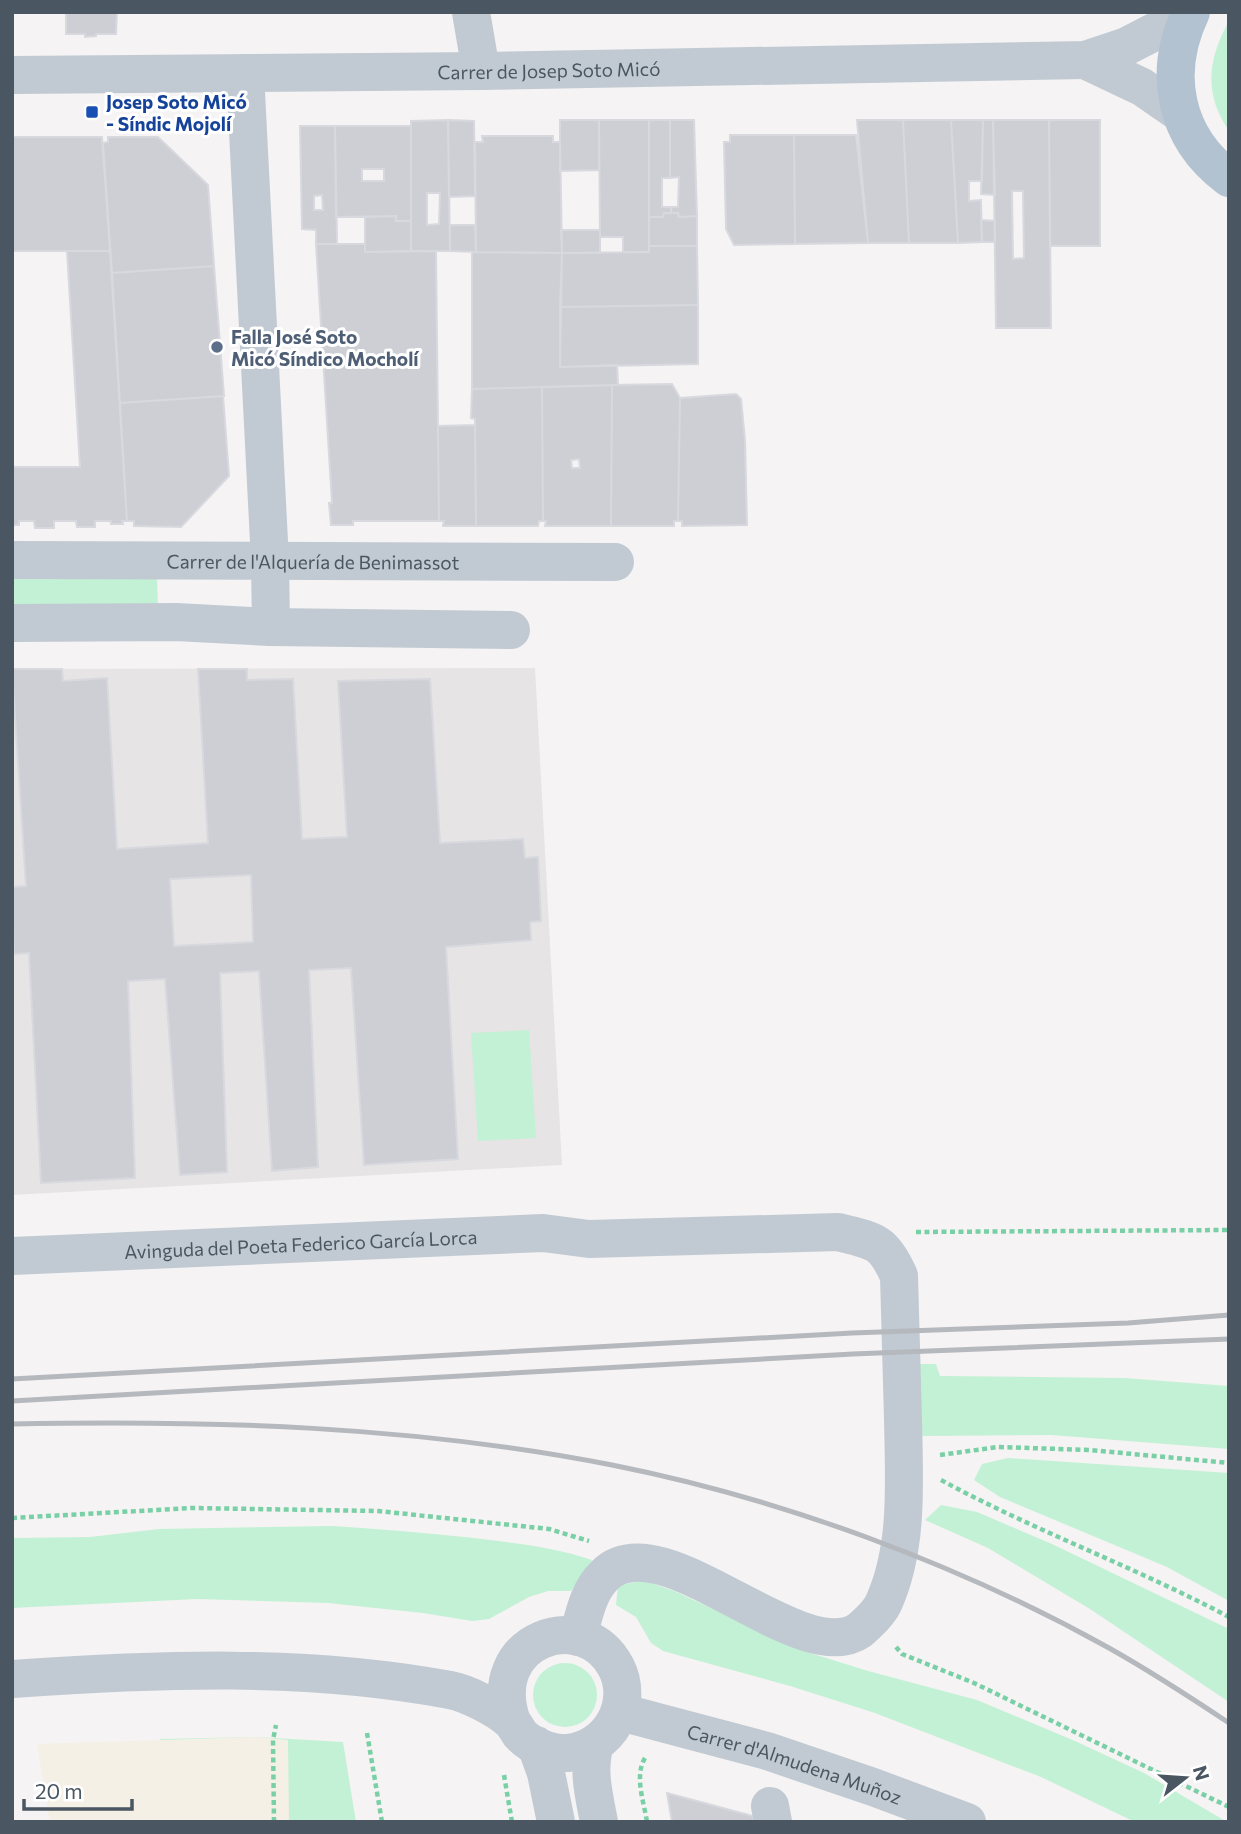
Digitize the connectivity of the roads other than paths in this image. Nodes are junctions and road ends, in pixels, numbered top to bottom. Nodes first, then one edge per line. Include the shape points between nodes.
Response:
1 (471, 12) edge
2 (1190, 13) edge
3 (1085, 60) junction
4 (481, 71) junction
5 (245, 73) junction
6 (12, 75) edge
7 (1181, 114) junction
8 (1229, 178) edge
9 (12, 560) edge
10 (270, 561) junction
11 (615, 562) dead end
12 (12, 623) edge
13 (271, 627) junction
14 (510, 630) dead end
15 (12, 1256) edge
16 (578, 1637) junction
17 (517, 1658) junction
18 (12, 1678) edge
19 (454, 1690) junction
20 (620, 1712) junction
21 (524, 1734) junction
22 (595, 1744) junction
23 (556, 1822) edge
24 (599, 1822) edge
25 (967, 1822) edge

1 - 4 street
2 - 3 street, Carrer de Josep Soto Micó via 1127,46
2 - 7 main road via 1175,64
3 - 4 street, Carrer de Josep Soto Micó
3 - 7 street, Carrer de Josep Soto Micó via 1142,87
4 - 5 street, Carrer de Josep Soto Micó
5 - 6 street, Carrer de Josep Soto Micó
5 - 10 street
7 - 8 main road via 1195,142
9 - 10 street, Carrer de l'Alquería de Benimassot
10 - 11 street, Carrer de l'Alquería de Benimassot
10 - 13 street
12 - 13 street via 176,622
13 - 14 street
15 - 16 street, Avinguda del Poeta Federico García Lorca via 543,1233 589,1239 838,1232 876,1241 899,1276 904,1460 901,1538 883,1605 858,1631 838,1638 815,1636 680,1572 637,1563 607,1572 593,1589
16 - 17 street via 544,1638
16 - 20 street via 607,1653 616,1668 622,1684
17 - 19 street via 485,1682
17 - 21 street via 505,1689 506,1706
18 - 19 street via 147,1670 297,1671
19 - 21 street via 497,1711
20 - 22 street via 609,1732
20 - 25 street, Carrer d'Almudena Muñoz via 767,1751
21 - 22 street via 550,1751 581,1751
21 - 23 street via 546,1773
22 - 24 street via 592,1780

